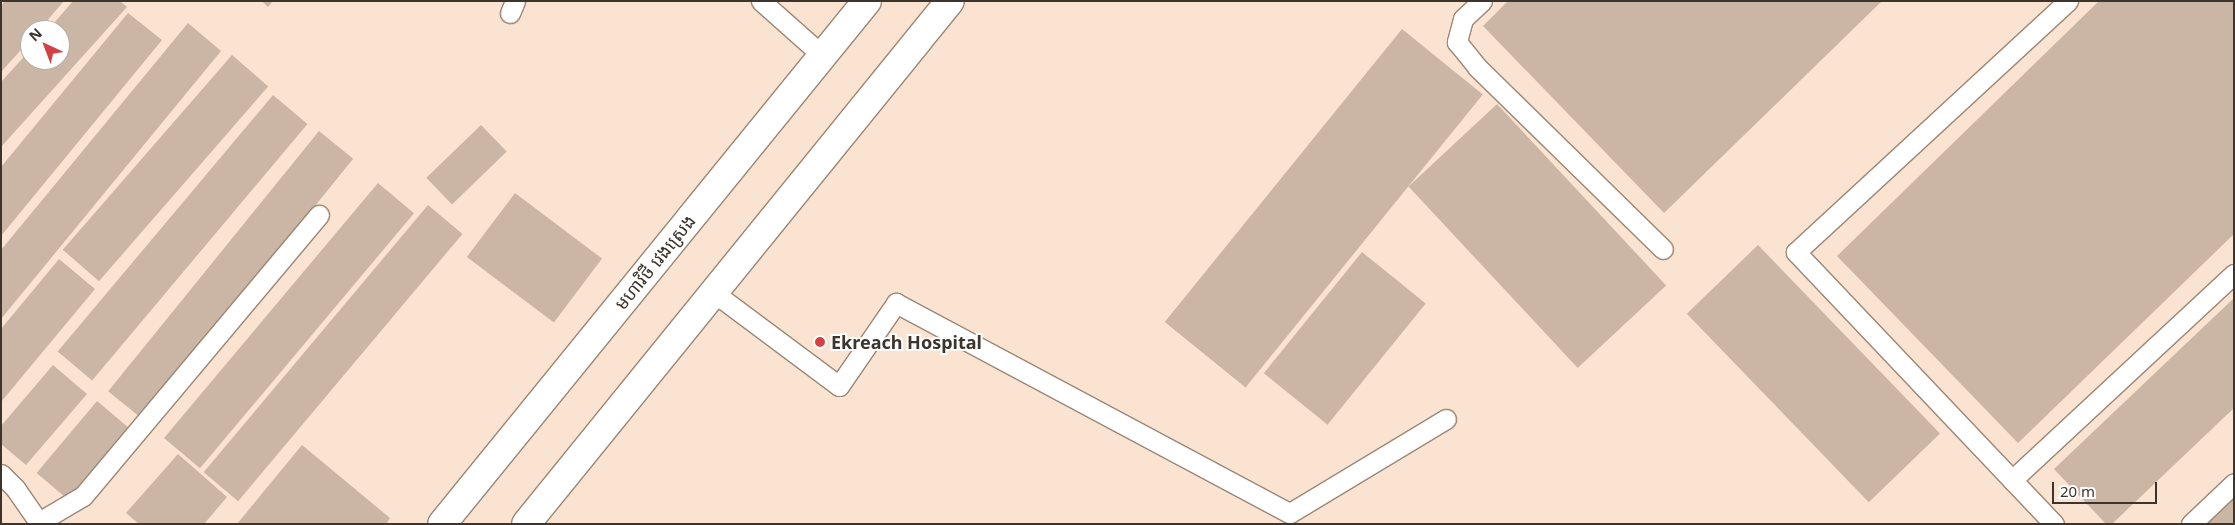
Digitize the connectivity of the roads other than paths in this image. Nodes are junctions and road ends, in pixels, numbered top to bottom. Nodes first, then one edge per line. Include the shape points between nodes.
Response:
1 (761, 1) edge
2 (867, 1) edge
3 (950, 1) edge
4 (1482, 1) edge
5 (2068, 1) edge
6 (823, 56) junction
7 (319, 215) dead end
8 (1663, 249) dead end
9 (2234, 274) edge
10 (714, 292) junction
11 (1446, 419) dead end
12 (1, 474) edge
13 (2012, 480) junction
14 (2234, 483) edge
15 (40, 523) edge
16 (442, 524) edge
17 (526, 524) edge
18 (2054, 524) edge
19 (2191, 524) edge

1 - 6 lane
2 - 6 main road, មហាវិថី វេងស្រេង
3 - 10 main road
4 - 8 lane via 1463,20 1457,42 1476,67
5 - 13 lane via 1796,252
6 - 16 main road, មហាវិថី វេងស្រេង
7 - 15 lane via 82,496
9 - 13 lane
10 - 11 lane via 839,386 896,303 1290,513
10 - 17 main road
12 - 15 lane
13 - 18 lane
14 - 19 lane

